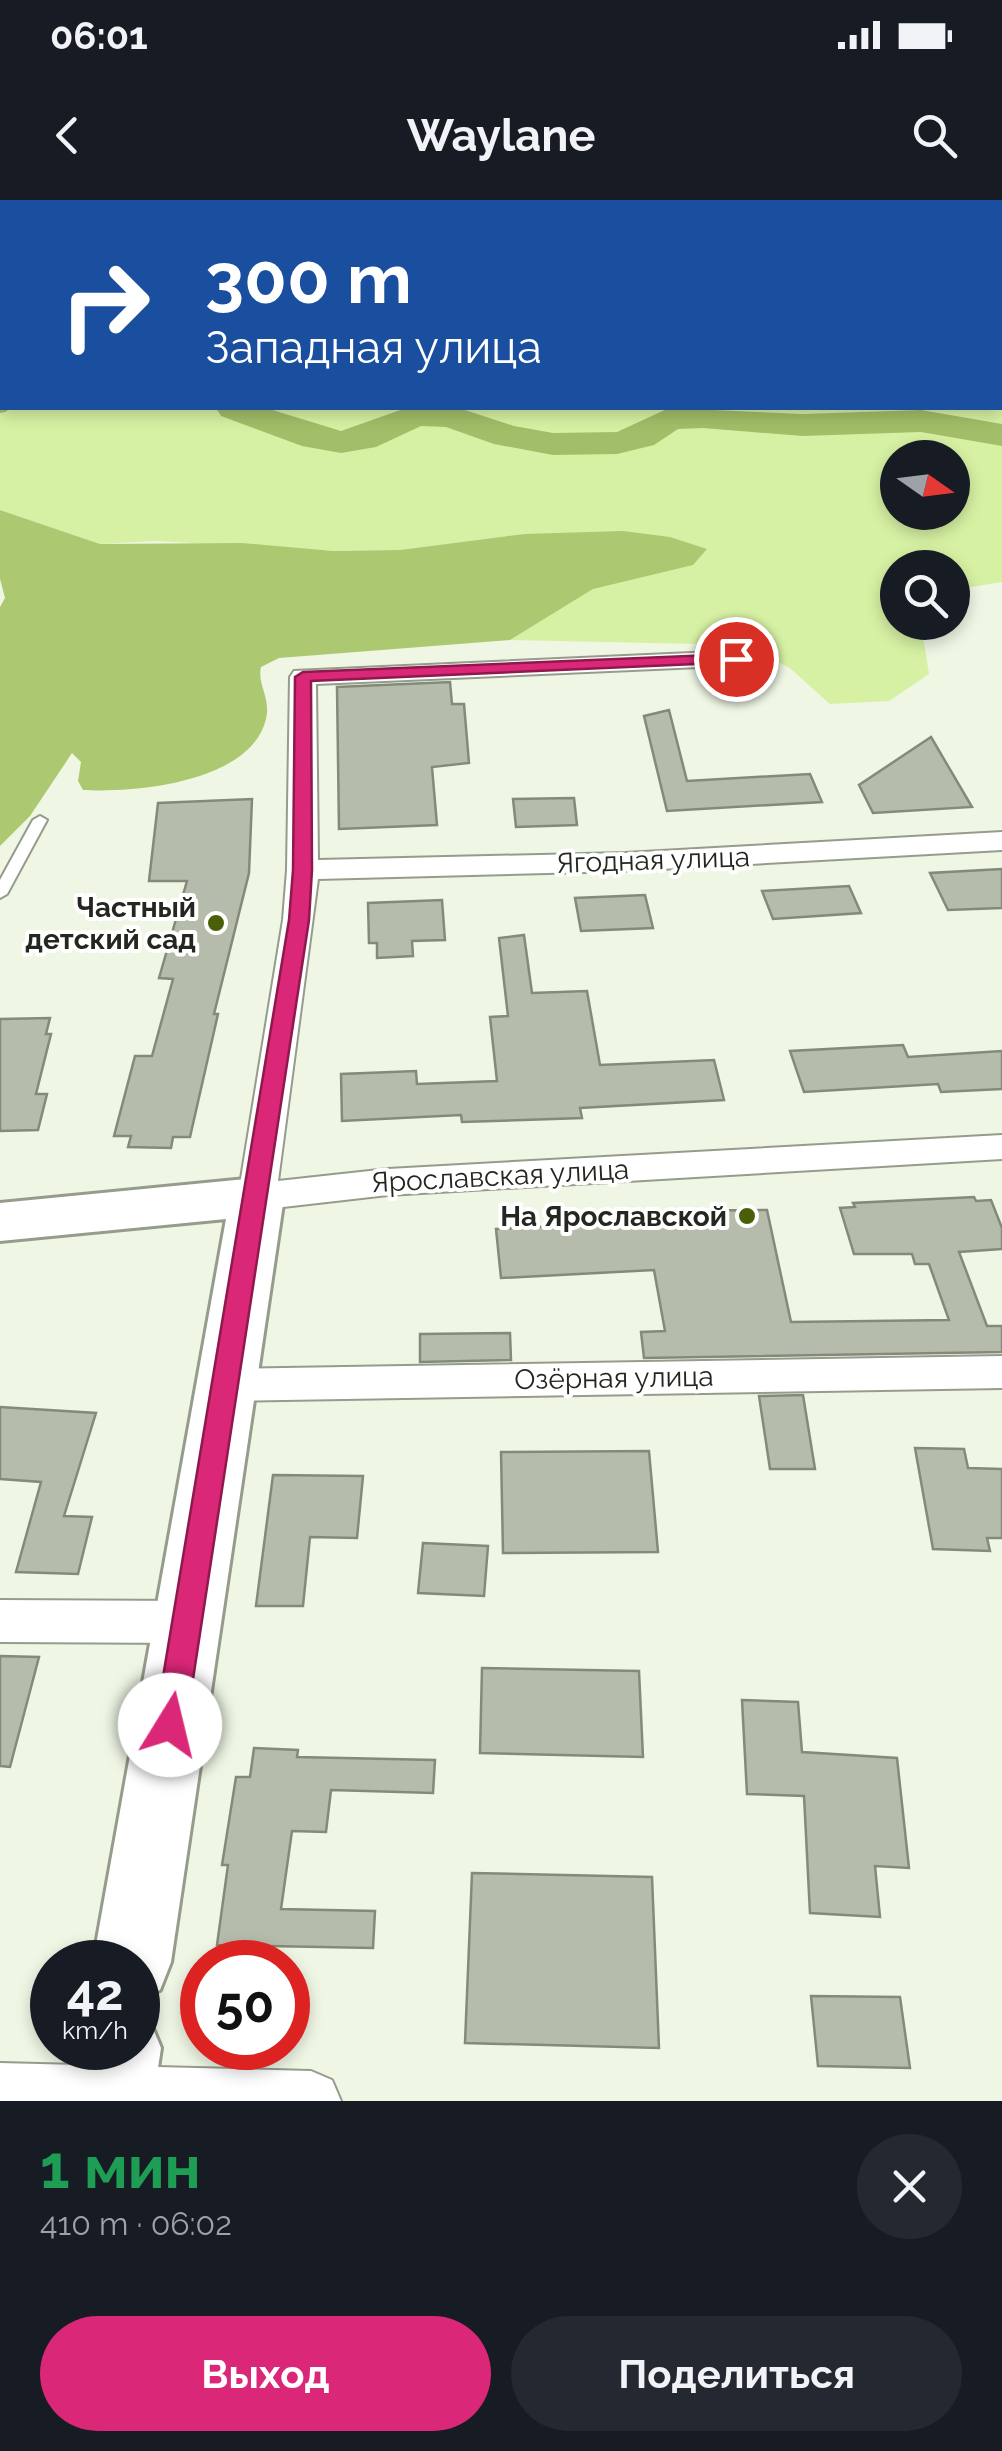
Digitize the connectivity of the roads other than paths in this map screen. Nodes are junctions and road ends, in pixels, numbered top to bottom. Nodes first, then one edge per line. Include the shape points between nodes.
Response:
1 (736, 659) dead end
2 (40, 820) dead end
3 (1002, 840) edge
4 (303, 870) junction
5 (0, 894) edge
6 (1002, 1147) edge
7 (257, 1197) junction
8 (0, 1222) edge
9 (1002, 1372) edge
10 (226, 1386) junction
11 (0, 1621) edge
12 (188, 1622) junction
13 (136, 1940) edge
14 (115, 2081) edge
15 (0, 2094) edge
16 (311, 2101) edge

1 - 4 street via 303,677
2 - 5 lane
3 - 4 street, Ягодная улица via 644,861
4 - 7 street
6 - 7 street, Ярославская улица via 388,1182
7 - 8 main road, Ярославская улица
7 - 10 main road
9 - 10 street, Озёрная улица
10 - 12 main road
11 - 12 street
12 - 13 main road
14 - 15 street
14 - 16 street

